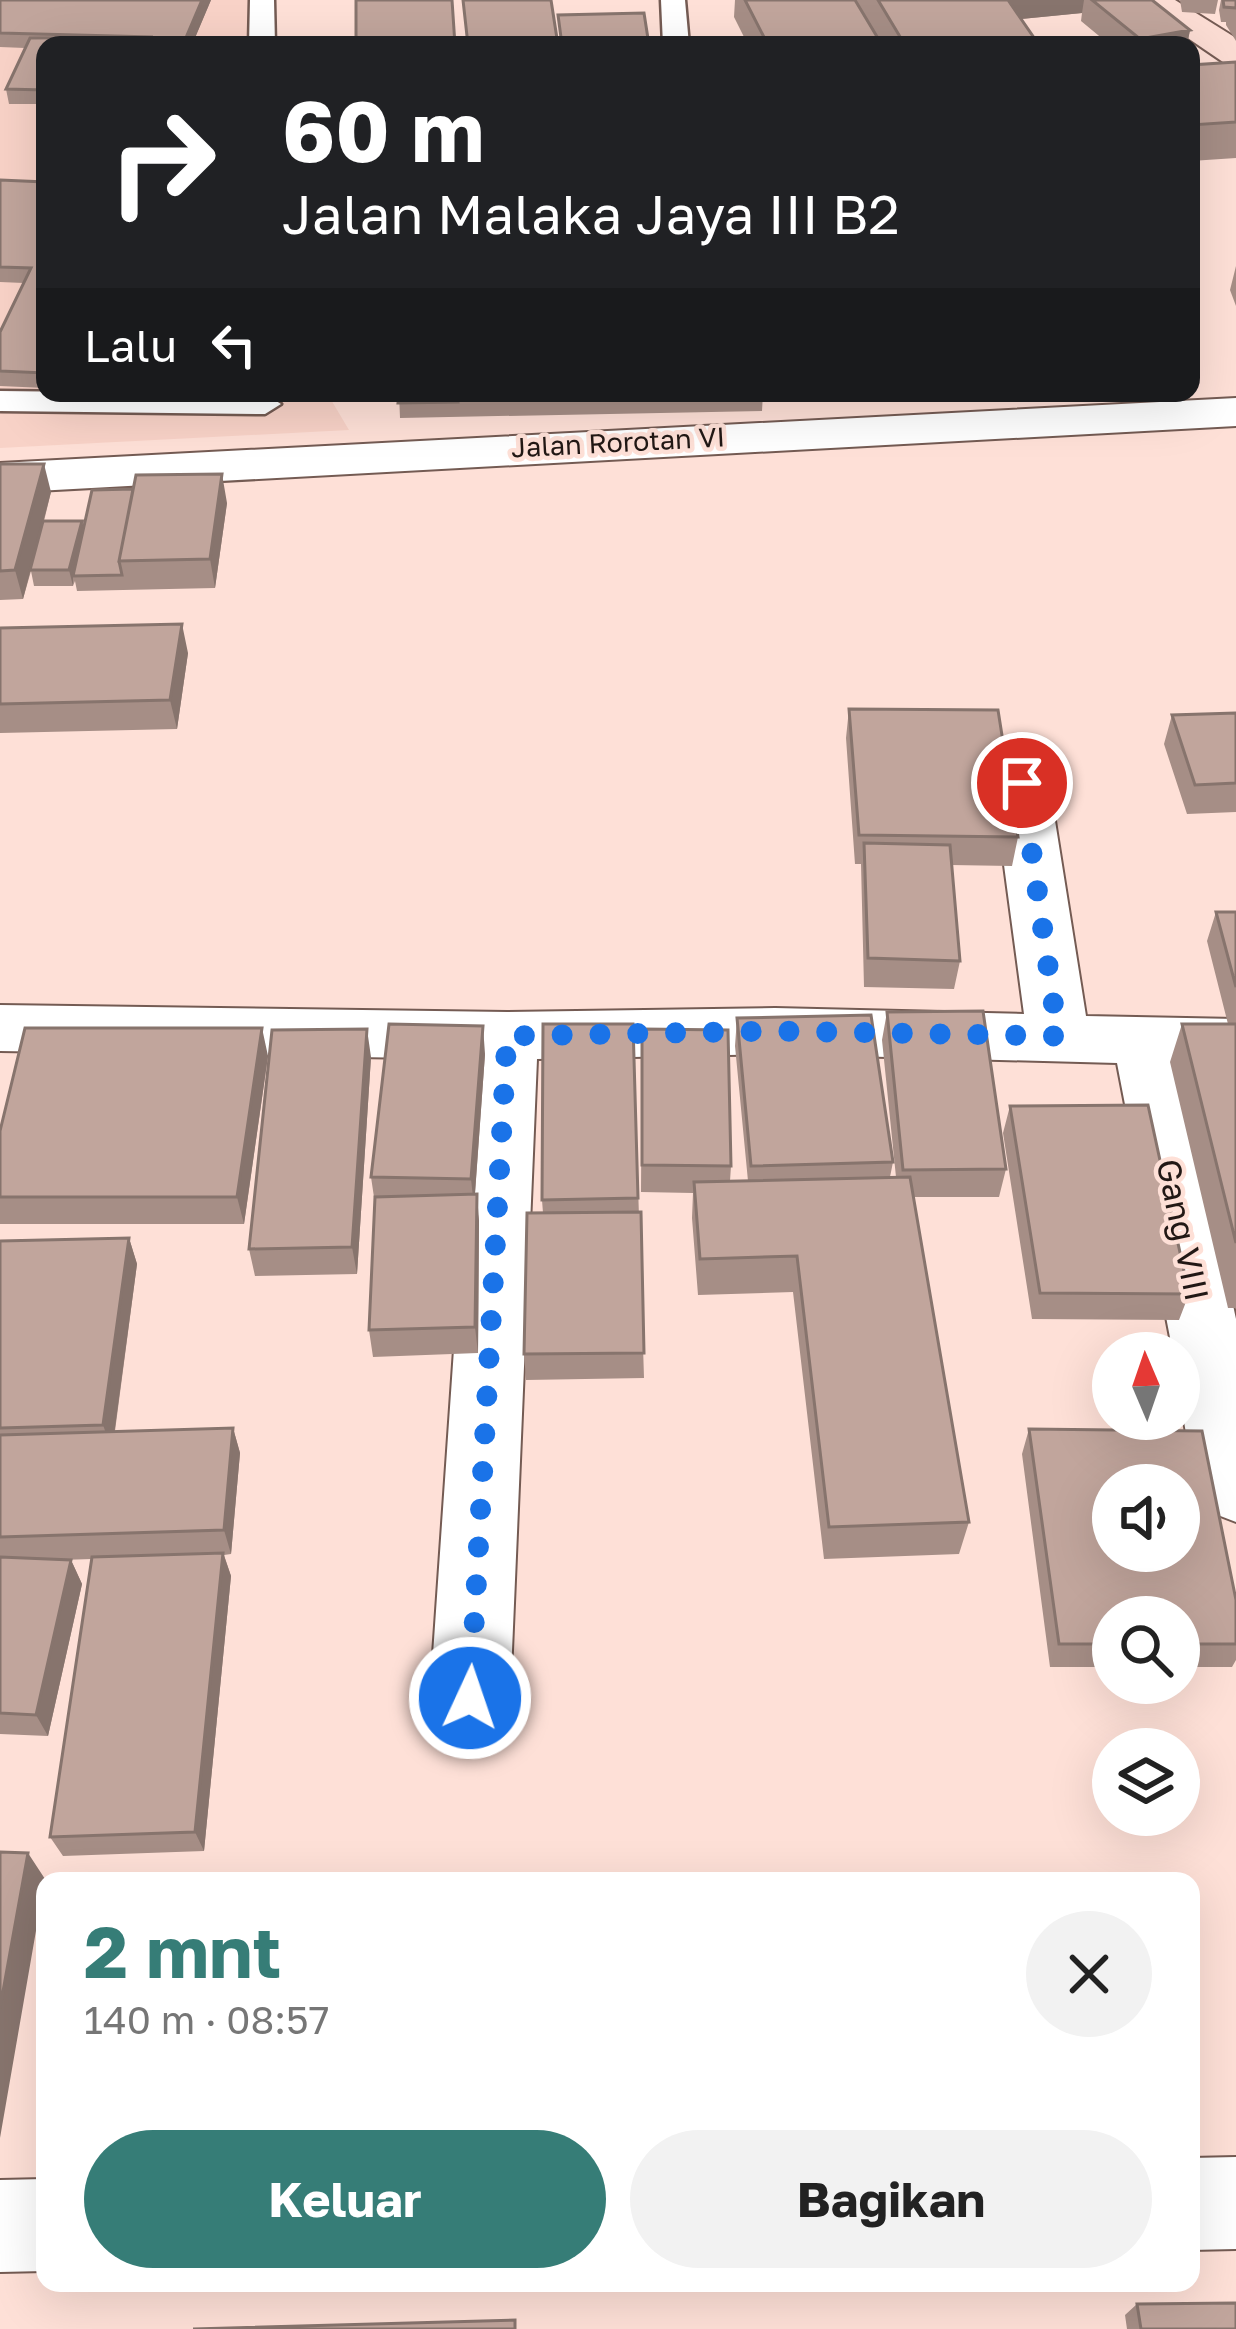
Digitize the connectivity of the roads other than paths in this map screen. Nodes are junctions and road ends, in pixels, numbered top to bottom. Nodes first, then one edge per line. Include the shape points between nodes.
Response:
1 (262, 0) edge
2 (673, 0) edge
3 (1150, 0) edge
4 (262, 36) edge
5 (675, 36) edge
6 (1236, 54) edge
7 (0, 400) edge
8 (36, 400) edge
9 (265, 402) edge
10 (1236, 412) edge
11 (787, 413) edge
12 (255, 461) junction
13 (0, 478) edge
14 (1022, 783) dead end
15 (507, 1036) junction
16 (1058, 1036) junction
17 (1144, 1042) junction
18 (1236, 1042) edge
19 (4, 1043) edge
20 (1236, 1489) edge
21 (470, 1698) dead end
22 (1236, 2203) edge
23 (1200, 2204) edge
24 (36, 2225) edge
25 (0, 2226) edge

1 - 4 lane
2 - 5 lane
3 - 6 street
7 - 8 lane
9 - 12 lane
10 - 11 street, Jalan Rorotan VI
11 - 12 street, Jalan Rorotan VI
12 - 13 street, Jalan Rorotan VI
14 - 16 street
15 - 16 street
15 - 19 street
15 - 21 street
16 - 17 street
17 - 18 street
17 - 20 street, Gang VIII
22 - 23 street
24 - 25 street

